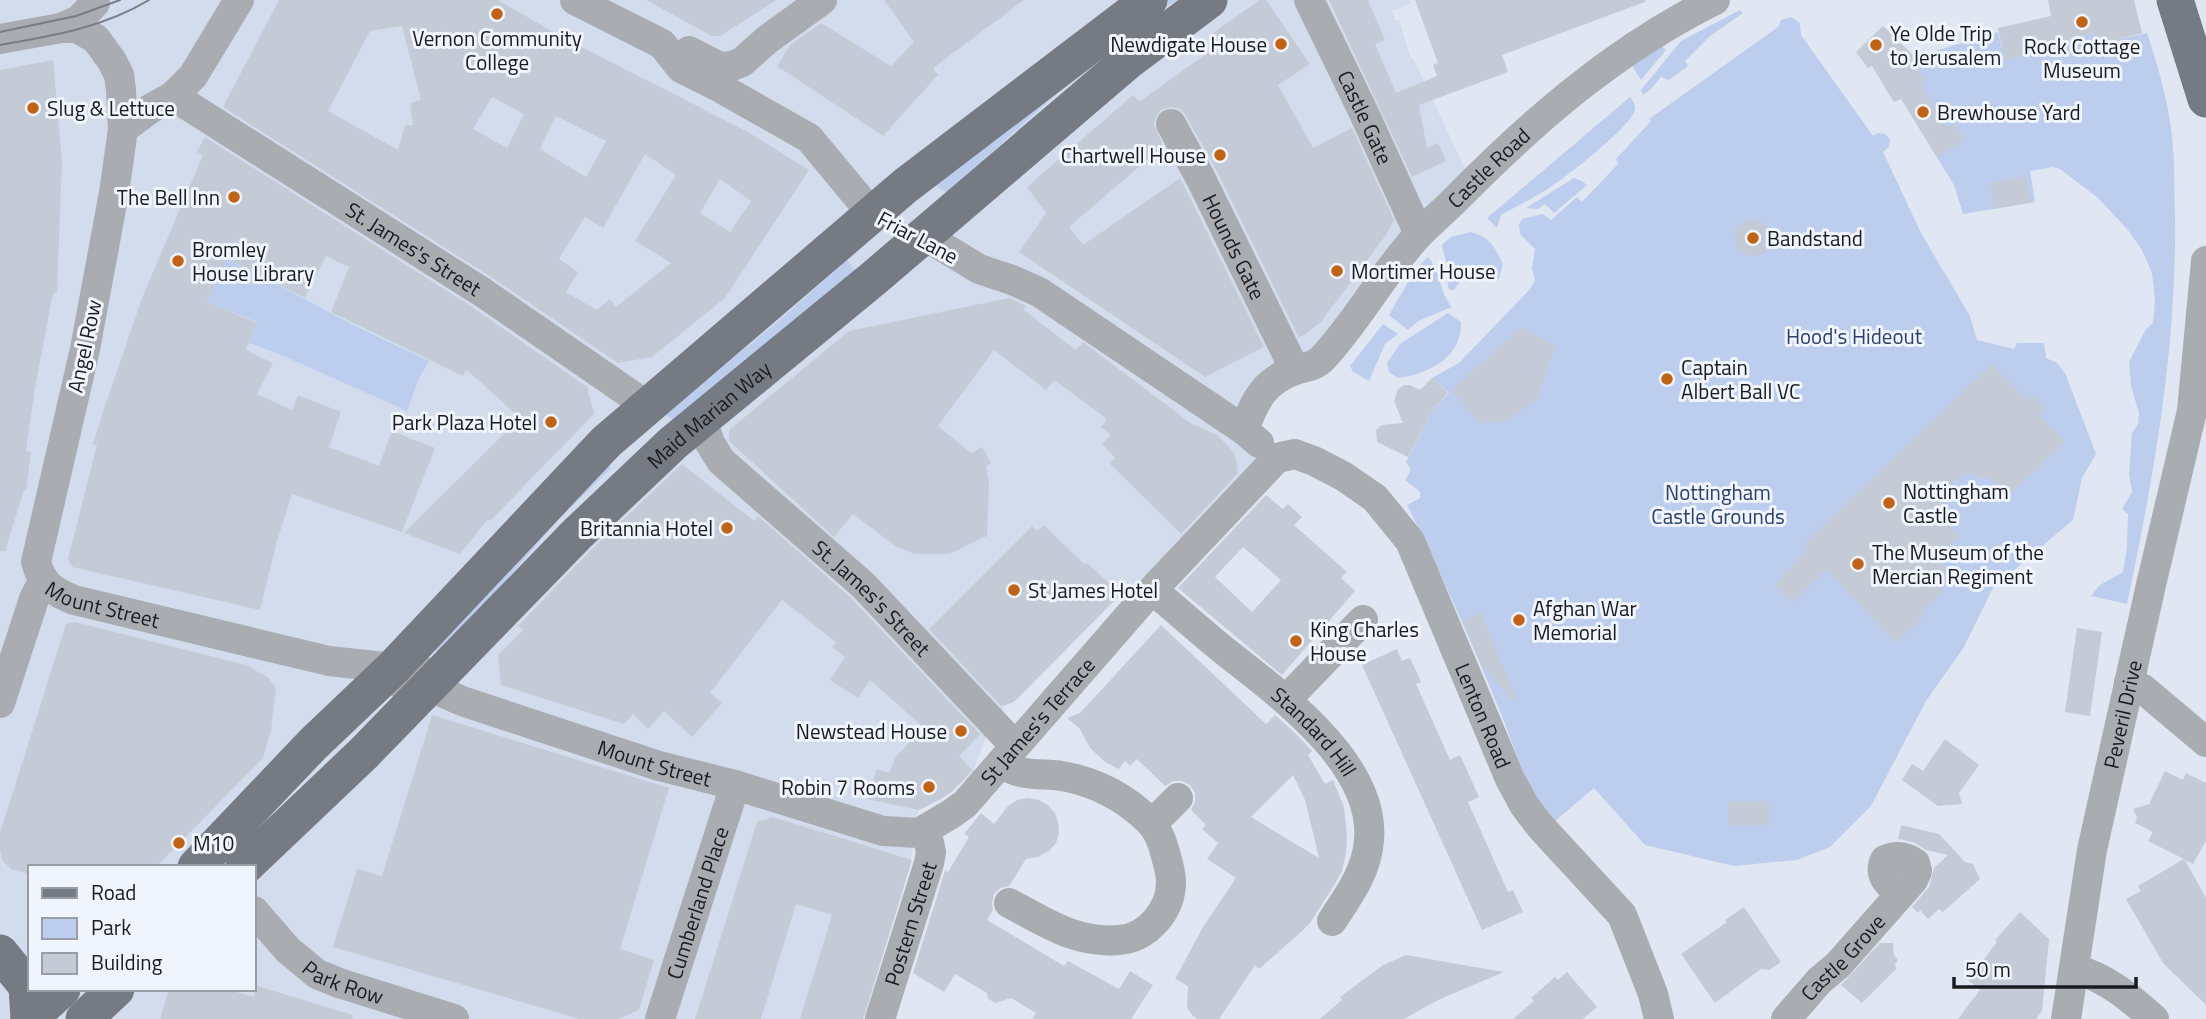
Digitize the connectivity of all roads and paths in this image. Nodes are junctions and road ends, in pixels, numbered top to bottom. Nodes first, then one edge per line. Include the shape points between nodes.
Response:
1 (239, 0) edge
2 (575, 0) edge
3 (821, 0) edge
4 (1149, 0) edge
5 (1209, 0) edge
6 (1309, 0) edge
7 (1715, 0) edge
8 (2175, 0) edge
9 (95, 2) edge
10 (61, 28) junction
11 (0, 39) edge
12 (96, 39) junction
13 (662, 44) junction
14 (742, 62) junction
15 (173, 96) junction
16 (2206, 99) edge
17 (741, 101) junction
18 (1171, 124) dead end
19 (123, 129) junction
20 (873, 215) junction
21 (1419, 234) junction
22 (925, 236) junction
23 (2206, 261) edge
24 (1295, 370) junction
25 (649, 407) junction
26 (2199, 408) edge
27 (702, 419) junction
28 (1244, 430) junction
29 (1280, 457) junction
30 (40, 572) junction
31 (1147, 596) junction
32 (1363, 620) dead end
33 (402, 658) junction
34 (2129, 682) junction
35 (417, 697) junction
36 (1286, 699) junction
37 (0, 703) edge
38 (2206, 742) edge
39 (1008, 754) junction
40 (734, 785) junction
41 (1178, 798) dead end
42 (1153, 824) junction
43 (926, 829) junction
44 (198, 865) edge
45 (246, 865) edge
46 (1900, 895) dead end
47 (1009, 903) dead end
48 (256, 913) edge
49 (1332, 921) dead end
50 (0, 953) edge
51 (2075, 969) junction
52 (60, 991) edge
53 (114, 991) edge
54 (0, 1005) edge
55 (377, 1007) edge
56 (882, 1010) edge
57 (29, 1019) edge
58 (84, 1019) edge
59 (453, 1019) edge
60 (660, 1019) edge
61 (1659, 1019) edge
62 (1786, 1019) edge
63 (2066, 1019) edge
64 (2154, 1019) edge

1 - 15 street via 193,76
2 - 13 street, Friar Lane
3 - 14 street
4 - 20 main road
5 - 22 main road, Maid Marian Way via 1128,61
6 - 21 street, Castle Gate
7 - 21 street, Castle Road via 1664,27 1566,97 1508,146
8 - 16 main road
9 - 10 street via 79,20
9 - 12 street
10 - 11 street
10 - 12 street via 77,28
12 - 19 street, Angel Row via 119,75
13 - 14 street via 720,67
13 - 17 street, Friar Lane via 681,68
14 - 17 street via 732,79
15 - 19 street
15 - 25 street, St. James's Street via 482,292
17 - 20 street, Friar Lane via 809,138
18 - 24 street, Hounds Gate
19 - 30 street, Angel Row
20 - 22 main road, Friar Lane
20 - 25 main road
21 - 24 street, Castle Road via 1342,337 1319,362
22 - 27 main road, Maid Marian Way
22 - 28 street, Friar Lane via 979,269 1039,292
23 - 26 street, Peveril Drive
24 - 28 street, Castle Road via 1272,381 1254,402
25 - 33 main road via 606,442
26 - 34 street, Peveril Drive
27 - 35 main road, Maid Marian Way via 577,534
27 - 39 street, St. James's Street via 721,461 863,585
28 - 29 street, Friar Lane
29 - 31 street
29 - 61 street, Lenton Road via 1296,454 1358,486 1375,498 1410,541 1524,806 1622,915
30 - 33 street, Mount Street via 55,592 74,600 329,661
30 - 37 street, Angel Row
31 - 36 street, Standard Hill
31 - 39 street, St James's Terrace
32 - 36 street
33 - 35 street
33 - 44 main road
34 - 38 street
34 - 51 street, Peveril Drive via 2092,850
35 - 40 street, Mount Street via 462,701 659,766
35 - 45 main road, Maid Marian Way
36 - 49 street, Standard Hill via 1338,754 1358,789 1369,822 1366,862
39 - 42 street via 1009,769 1061,776 1104,789
39 - 43 street, St James's Terrace via 965,804
40 - 43 street, Mount Street via 883,831 919,833
40 - 60 street, Cumberland Place
41 - 42 street
42 - 47 street via 1169,869 1169,898 1158,918 1134,937 1082,938 1055,929
43 - 56 street, Postern Street via 929,863
46 - 62 street, Castle Grove
48 - 55 street, Park Row via 317,974
50 - 57 main road via 27,986
51 - 63 street, Peveril Drive
51 - 64 street via 2120,989
52 - 57 main road
53 - 58 main road
54 - 57 main road
55 - 59 street, Park Row

